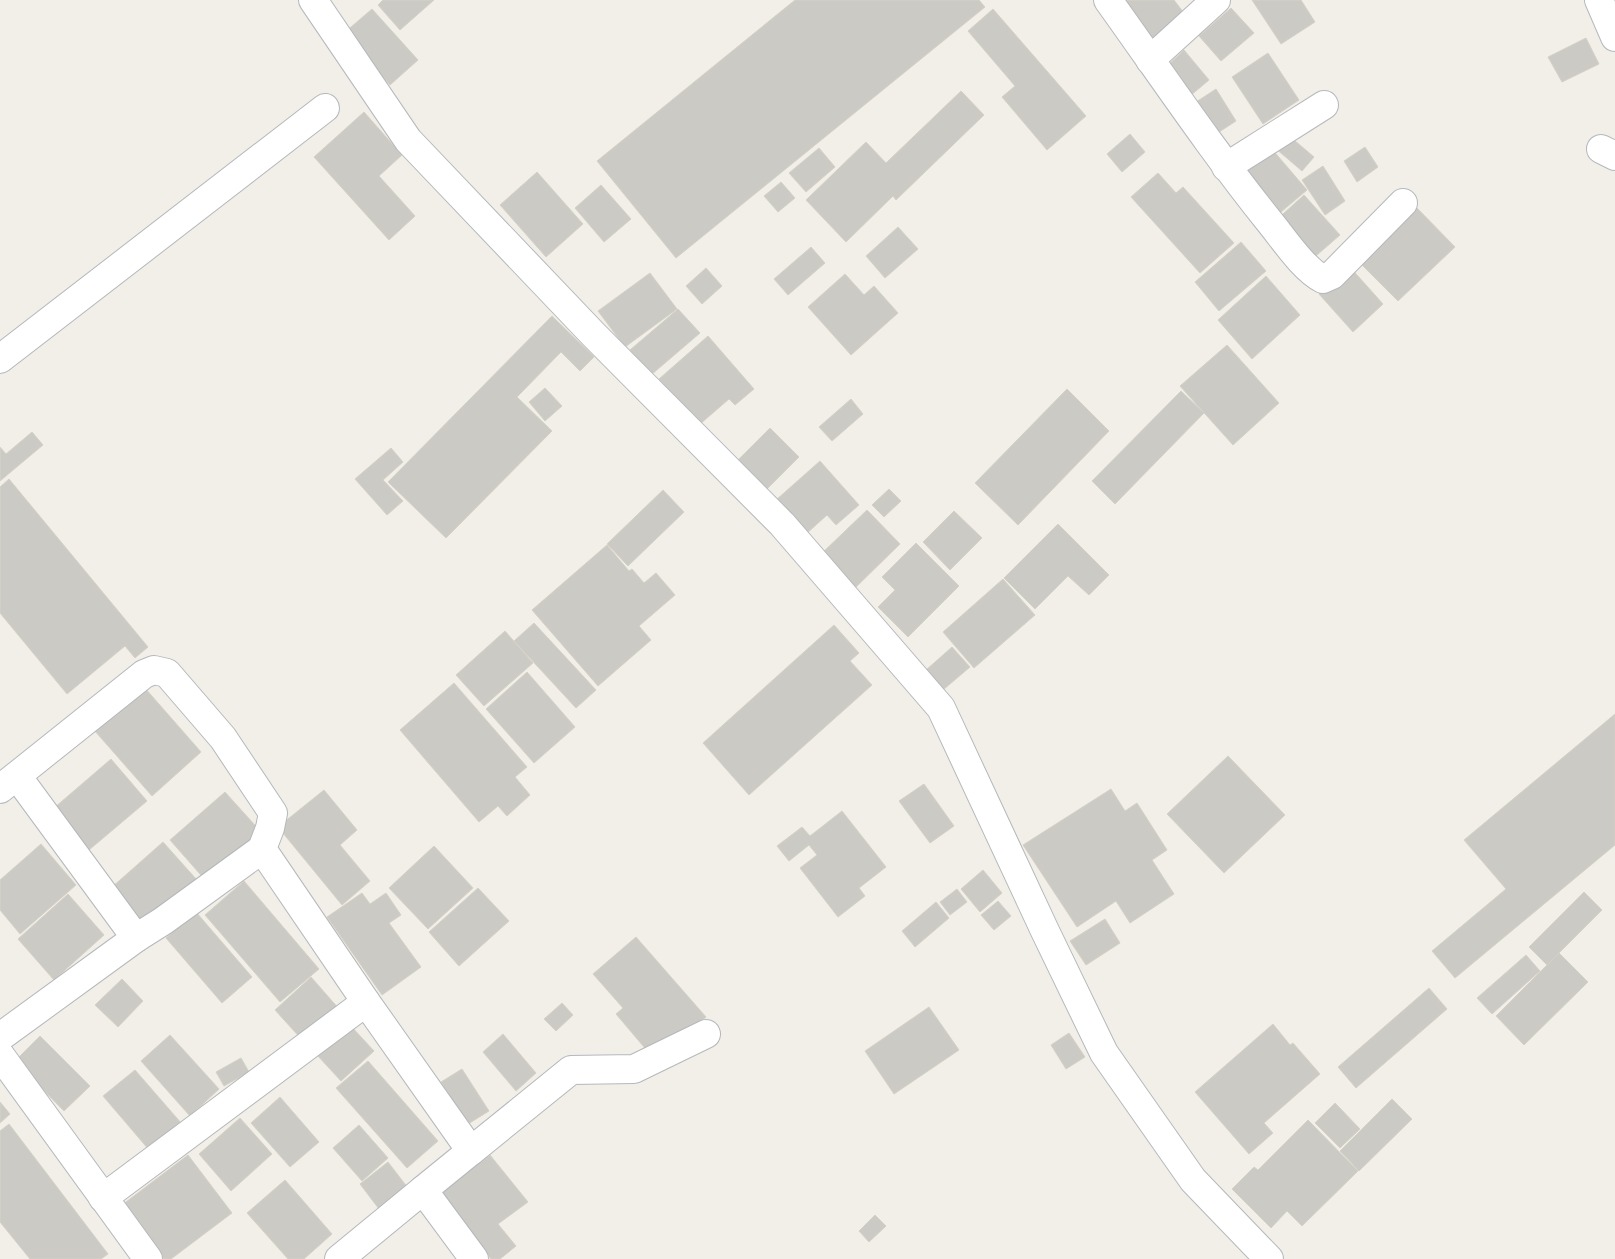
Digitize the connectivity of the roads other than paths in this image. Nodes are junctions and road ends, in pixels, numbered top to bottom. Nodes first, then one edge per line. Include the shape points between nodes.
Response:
1 (313, 0) edge
2 (1108, 0) edge
3 (1216, 0) edge
4 (1599, 0) edge
5 (1615, 37) edge
6 (1150, 60) junction
7 (1324, 105) dead end
8 (326, 108) dead end
9 (1226, 167) junction
10 (1403, 203) dead end
11 (0, 359) edge
12 (9, 783) edge
13 (262, 849) junction
14 (136, 938) junction
15 (366, 1002) junction
16 (706, 1034) dead end
17 (0, 1037) edge
18 (0, 1055) edge
19 (471, 1151) junction
20 (423, 1190) junction
21 (102, 1198) junction
22 (148, 1259) edge
23 (339, 1259) edge
24 (474, 1259) edge
25 (1268, 1259) edge

1 - 25 street via 408,140 593,334 782,524 941,708 1104,1053 1193,1180
2 - 6 street
3 - 6 street
4 - 5 street
6 - 9 street
7 - 9 street
8 - 11 street
9 - 10 street via 1299,258 1323,279 1332,275
12 - 13 street via 144,674 154,670 167,674 224,738 273,813
12 - 14 street
13 - 14 street
13 - 15 street
14 - 17 street
15 - 19 street
15 - 21 street
16 - 19 street via 634,1070 571,1070
18 - 21 street
19 - 20 street
20 - 23 street
20 - 24 street
21 - 22 street

